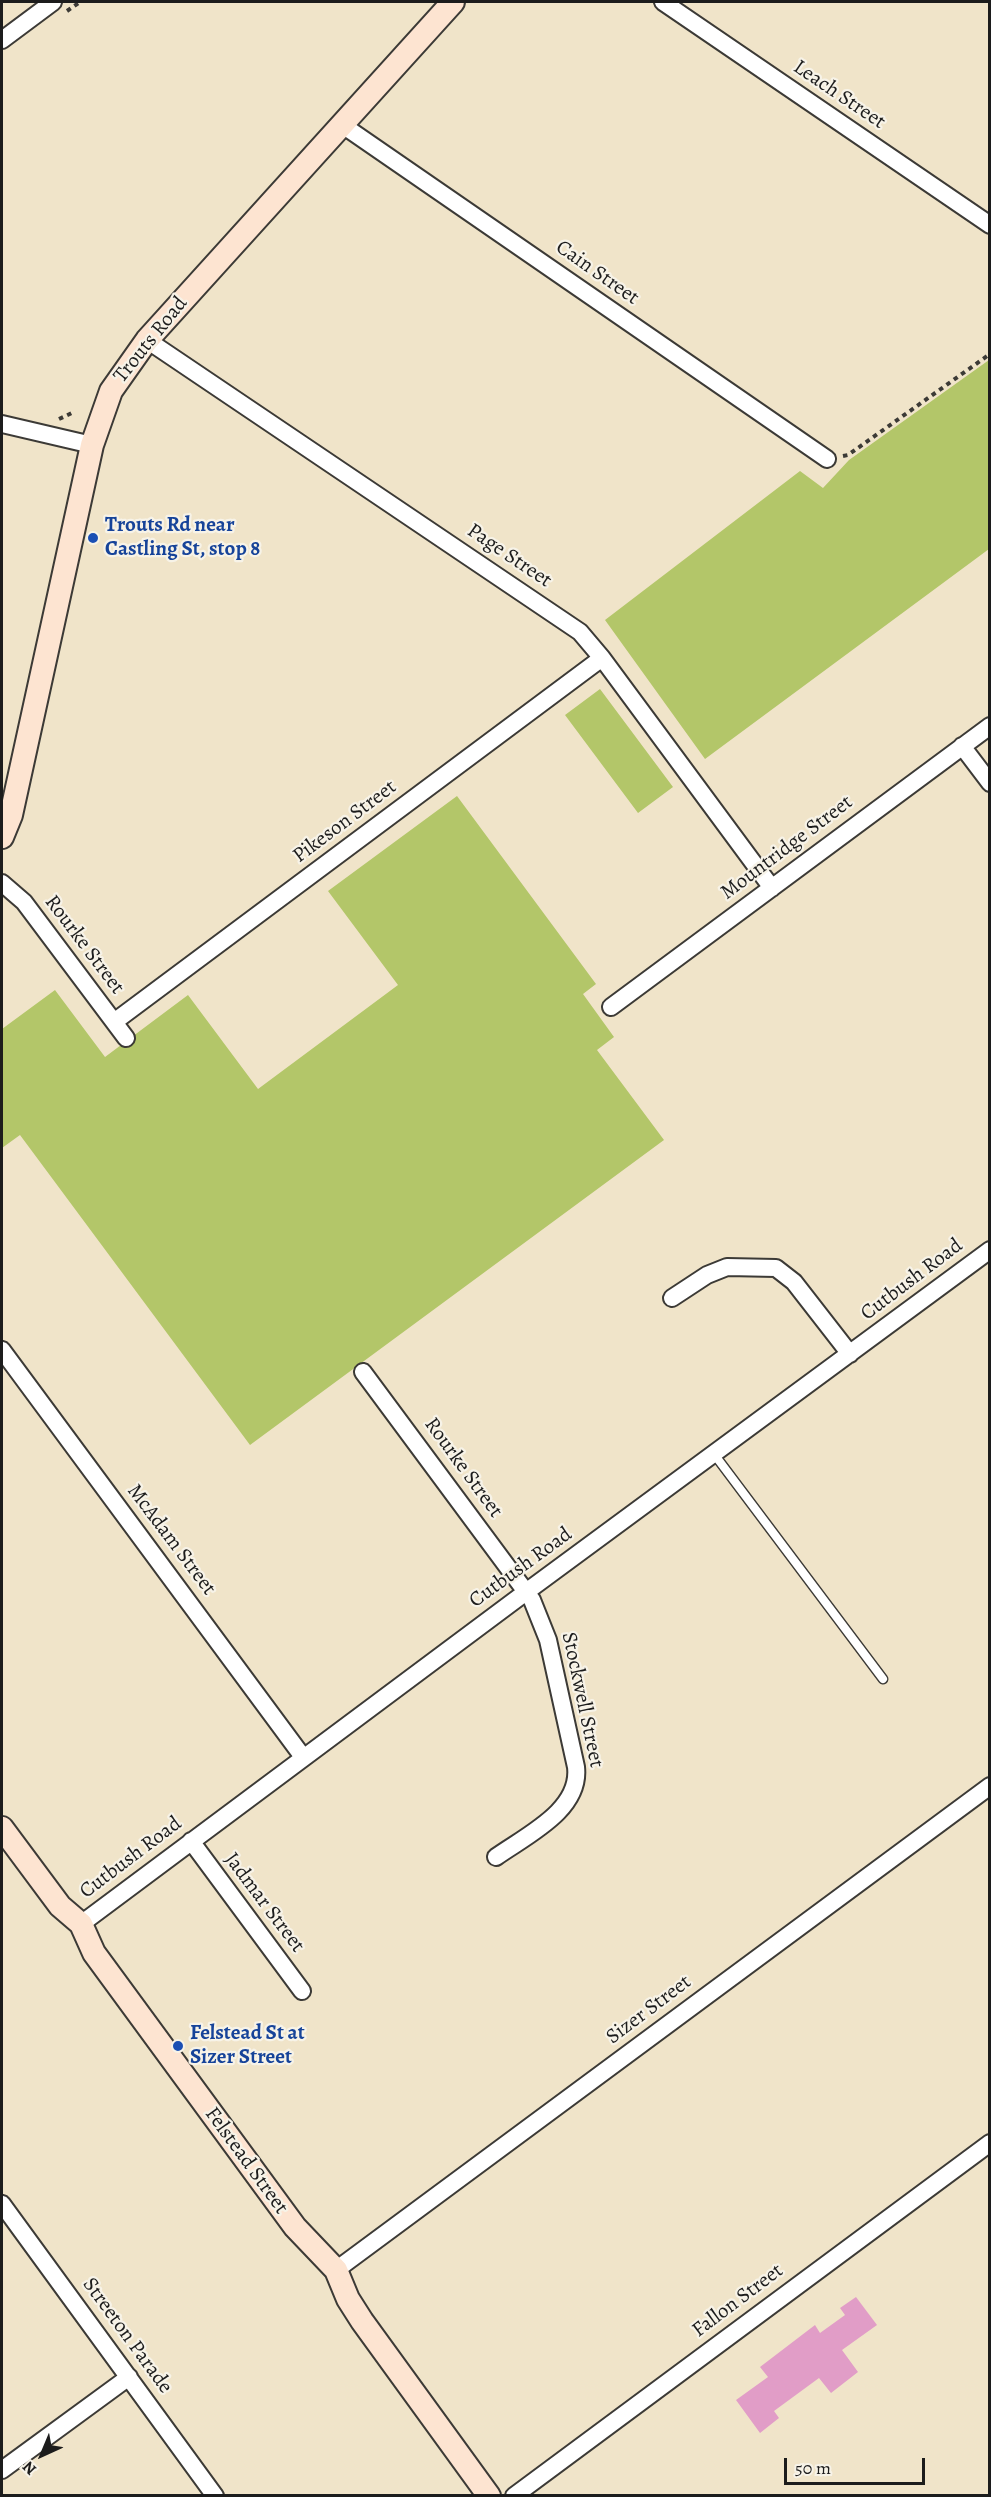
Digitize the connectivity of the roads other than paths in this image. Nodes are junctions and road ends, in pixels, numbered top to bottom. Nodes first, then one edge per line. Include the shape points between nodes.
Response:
1 (53, 2) edge
2 (453, 2) edge
3 (663, 2) edge
4 (2, 40) edge
5 (341, 124) junction
6 (990, 225) edge
7 (147, 340) junction
8 (2, 424) edge
9 (92, 445) junction
10 (827, 459) road end
11 (602, 658) junction
12 (990, 726) edge
13 (962, 746) junction
14 (990, 783) edge
15 (2, 837) edge
16 (2, 883) edge
17 (772, 888) junction
18 (611, 1007) dead end
19 (114, 1022) junction
20 (126, 1038) dead end
21 (990, 1250) edge
22 (672, 1298) dead end
23 (2, 1350) edge
24 (850, 1354) junction
25 (363, 1372) dead end
26 (714, 1454) junction
27 (526, 1592) junction
28 (883, 1679) dead end
29 (303, 1757) junction
30 (990, 1786) edge
31 (2, 1828) edge
32 (191, 1841) junction
33 (496, 1857) dead end
34 (81, 1924) junction
35 (302, 1991) dead end
36 (990, 2143) edge
37 (2, 2204) edge
38 (336, 2270) junction
39 (129, 2377) junction
40 (2, 2470) edge
41 (215, 2496) edge
42 (489, 2496) edge
43 (514, 2496) edge

1 - 4 street
2 - 5 street, Trouts Road
3 - 6 street, Leach Street
5 - 7 street, Trouts Road
5 - 10 street, Cain Street
7 - 9 street, Trouts Road via 111,391
7 - 11 street, Page Street via 568,623
8 - 9 street
9 - 15 street, Trouts Road via 11,815
11 - 17 street, Page Street
11 - 19 street, Pikeson Street
12 - 13 street, Mountridge Street
13 - 14 street
13 - 17 street, Mountridge Street
16 - 19 street, Rourke Street via 24,902
17 - 18 street, Mountridge Street
19 - 20 street, Rourke Street
21 - 24 street, Cutbush Road
22 - 24 street via 727,1267 776,1268 794,1282
23 - 29 street, McAdam Street
24 - 26 street, Cutbush Road
25 - 27 street, Rourke Street
26 - 27 street, Cutbush Road
26 - 28 lane
27 - 29 street, Cutbush Road
27 - 33 street, Stockwell Street via 539,1612 548,1640 577,1777 572,1796 561,1810
29 - 32 street, Cutbush Road
30 - 38 street, Sizer Street
31 - 34 street, Felstead Street via 60,1906
32 - 34 street, Cutbush Road
32 - 35 street, Jadmar Street
34 - 38 street, Felstead Street via 94,1953 295,2228
36 - 43 street, Fallon Street
37 - 39 street, Streeton Parade
38 - 42 street, Felstead Street via 362,2321
39 - 40 street
39 - 41 street, Streeton Parade

